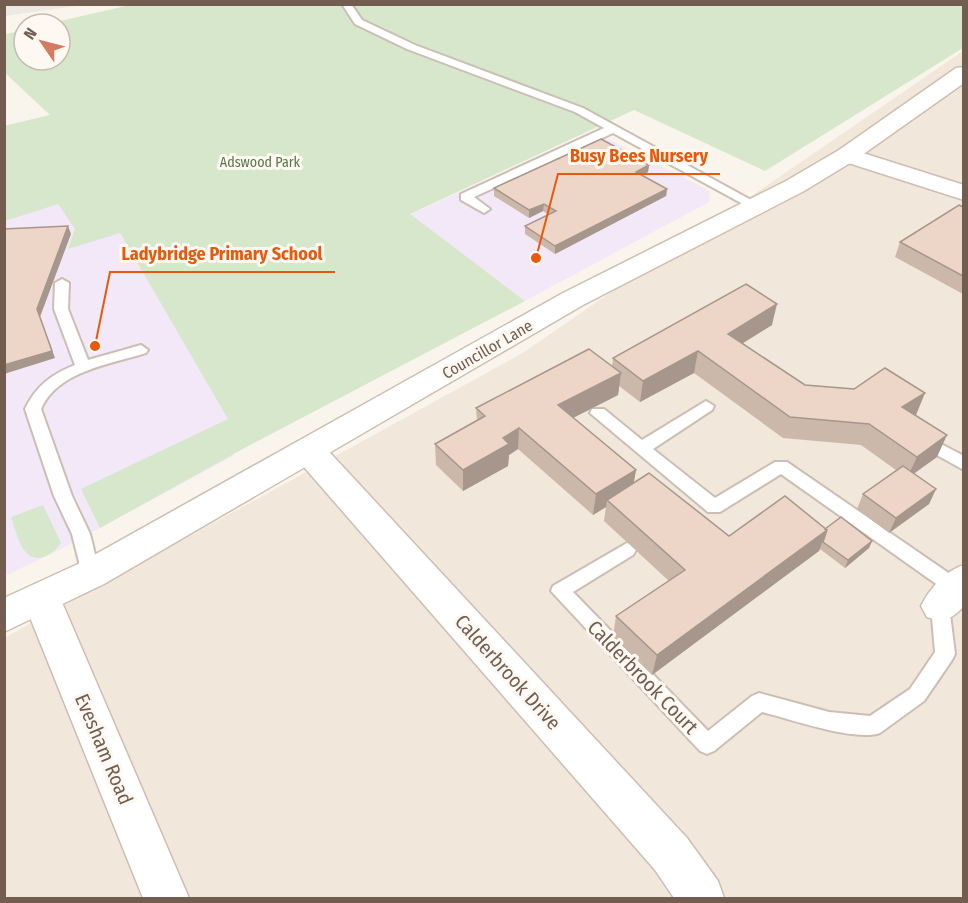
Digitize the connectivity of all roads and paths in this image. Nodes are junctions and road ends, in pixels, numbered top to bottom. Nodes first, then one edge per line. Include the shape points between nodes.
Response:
1 (346, 4) edge
2 (963, 73) edge
3 (614, 128) junction
4 (871, 138) junction
5 (847, 155) junction
6 (959, 191) edge
7 (756, 206) junction
8 (484, 209) dead end
9 (62, 284) dead end
10 (141, 350) dead end
11 (84, 368) junction
12 (706, 406) dead end
13 (598, 413) dead end
14 (642, 448) junction
15 (941, 450) edge
16 (309, 451) junction
17 (963, 464) edge
18 (627, 550) dead end
19 (91, 574) junction
20 (953, 591) edge
21 (42, 600) junction
22 (4, 616) edge
23 (166, 898) edge
24 (701, 898) edge

1 - 3 lane via 358,22 411,47 579,110
2 - 4 street, Councillor Lane
3 - 7 lane
3 - 8 lane via 465,197
4 - 5 street, Councillor Lane
4 - 6 street via 891,146
5 - 6 street
5 - 7 street, Councillor Lane
7 - 16 street, Councillor Lane via 573,299
9 - 11 lane via 61,309
10 - 11 lane
11 - 19 lane via 44,388 33,409 63,496 81,534
12 - 14 lane
13 - 14 lane, Calderbrook Court
14 - 20 lane, Calderbrook Court via 714,507 781,466
15 - 17 lane
16 - 19 street, Councillor Lane
16 - 24 street, Calderbrook Drive via 671,854
18 - 20 lane, Calderbrook Court via 560,591 707,744 759,702 829,721 873,726 917,695 945,654
19 - 21 street, Councillor Lane
21 - 22 street, Councillor Lane
21 - 23 street, Evesham Road

